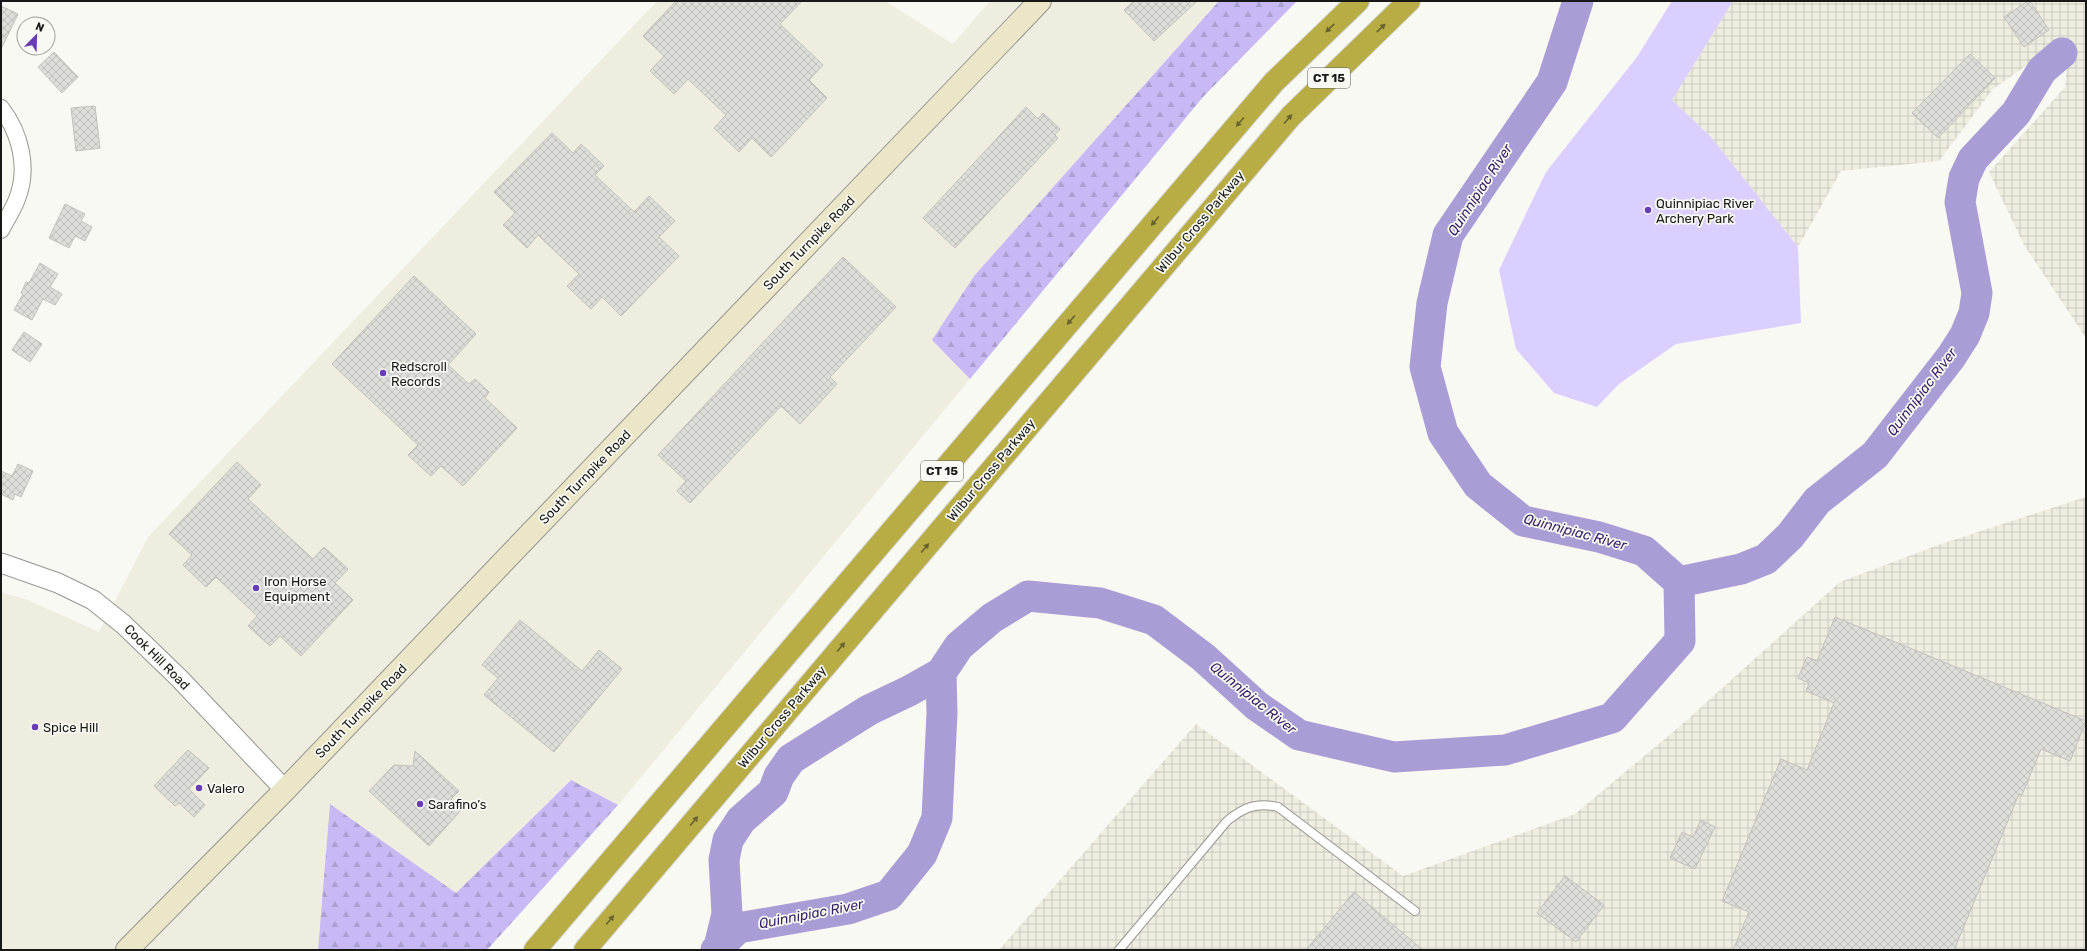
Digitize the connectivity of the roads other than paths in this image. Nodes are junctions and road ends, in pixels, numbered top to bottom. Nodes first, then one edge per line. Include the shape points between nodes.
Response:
1 (1040, 1) edge
2 (1358, 1) edge
3 (1409, 1) edge
4 (1, 108) edge
5 (1, 230) edge
6 (1, 563) edge
7 (286, 790) junction
8 (1415, 911) dead end
9 (127, 950) edge
10 (534, 950) edge
11 (585, 950) edge
12 (1119, 950) edge

1 - 7 main road, South Turnpike Road
2 -> 10 highway, CT 15 via 1274,82
11 -> 3 highway, Wilbur Cross Parkway / CT 15 via 1291,116
4 - 5 street via 10,120 22,153 23,175 17,200
6 - 7 street, Cook Hill Road via 58,583 93,600 123,624 179,678
7 - 9 main road, South Turnpike Road
8 - 12 lane via 1278,807 1256,805 1246,807 1227,821

